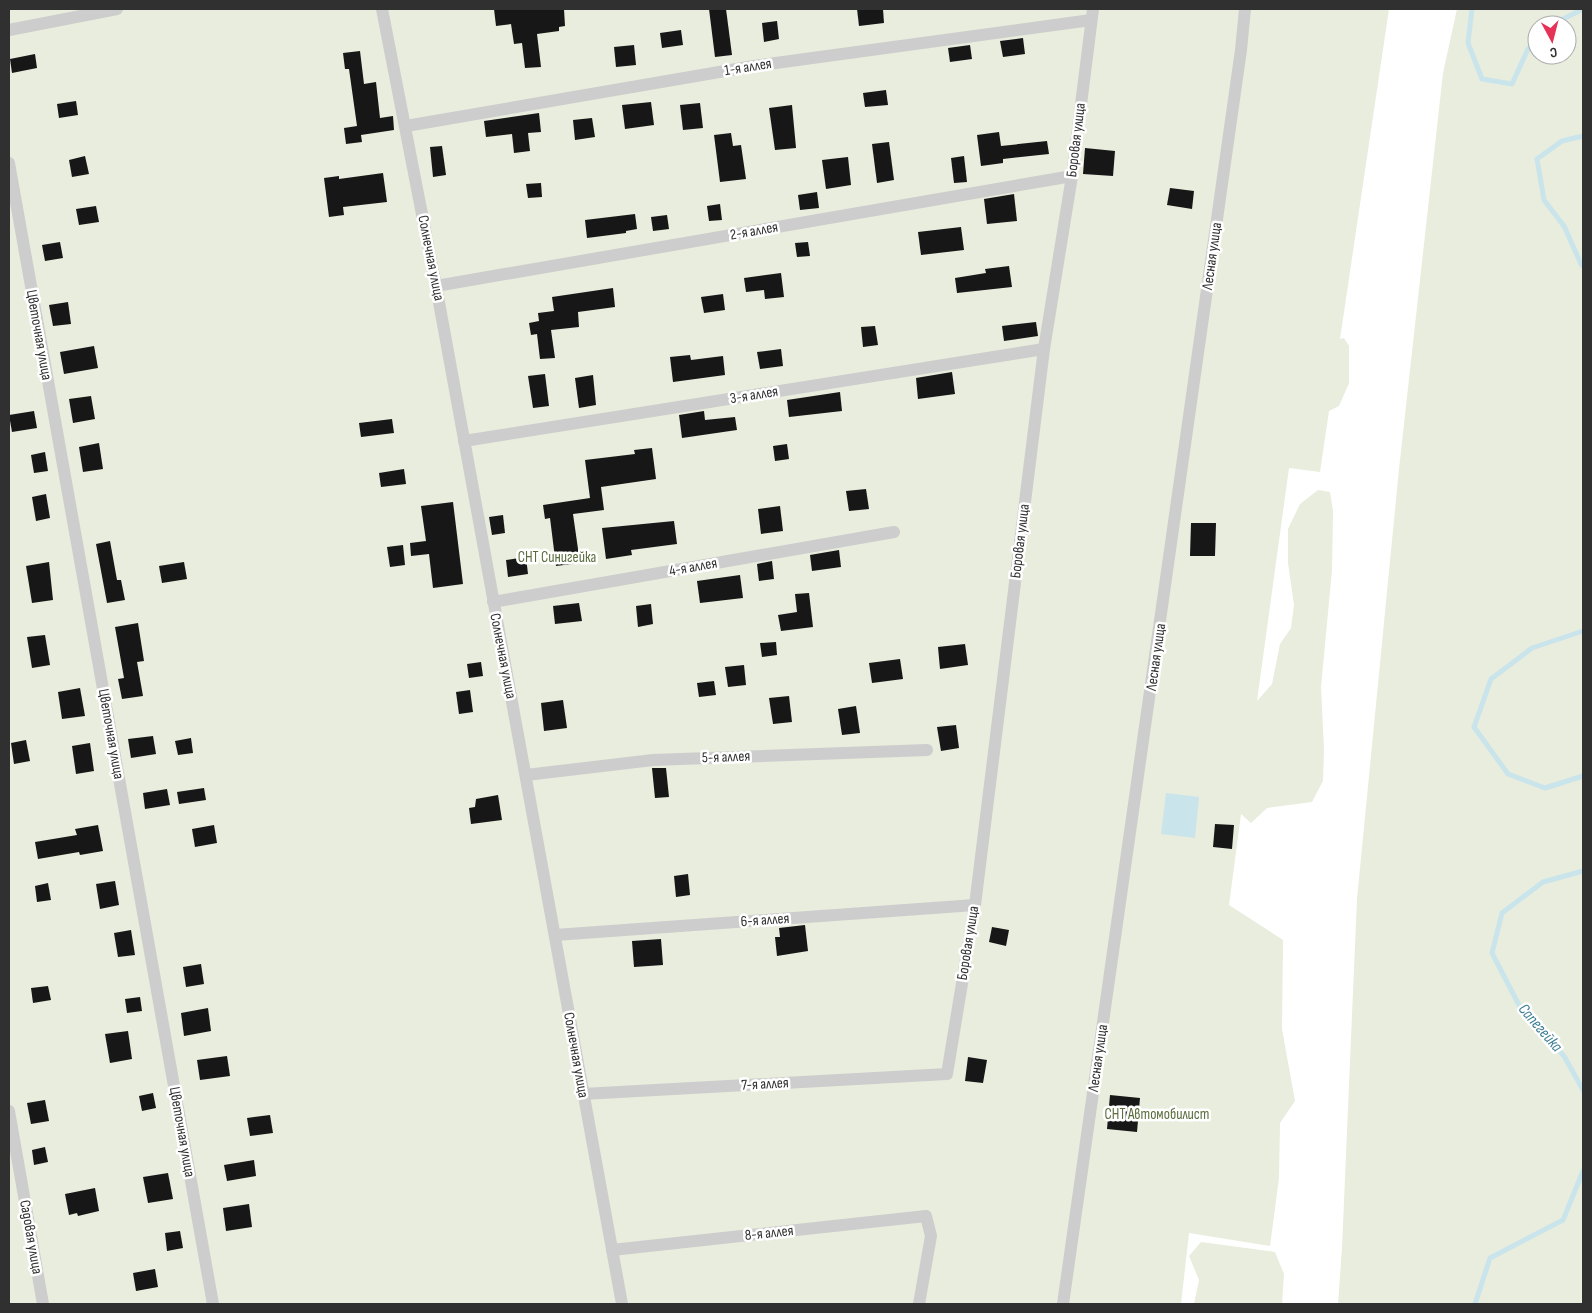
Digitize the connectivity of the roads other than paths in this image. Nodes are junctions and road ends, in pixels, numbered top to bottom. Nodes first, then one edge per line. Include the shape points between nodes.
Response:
1 (117, 9) edge
2 (382, 9) edge
3 (1245, 9) edge
4 (1092, 14) edge
5 (9, 30) edge
6 (406, 126) junction
7 (9, 163) edge
8 (1072, 176) junction
9 (436, 286) junction
10 (1044, 349) junction
11 (464, 441) junction
12 (894, 532) dead end
13 (493, 602) junction
14 (927, 750) dead end
15 (526, 775) junction
16 (975, 905) junction
17 (555, 935) junction
18 (947, 1074) joint
19 (583, 1094) junction
20 (9, 1111) edge
21 (612, 1250) junction
22 (43, 1304) edge
23 (213, 1304) edge
24 (622, 1304) edge
25 (919, 1304) edge
26 (1063, 1304) edge

1 - 5 street
2 - 6 street, Солнечная улица
3 - 26 street, Лесная улица via 1188,433
4 - 6 street, 1-я аллея via 754,66
4 - 8 street, Боровая улица
6 - 9 street, Солнечная улица
7 - 23 street, Цветочная улица
8 - 9 street, 2-я аллея
8 - 10 street, Боровая улица
9 - 11 street, Солнечная улица
10 - 11 street, 3-я аллея
10 - 16 street, Боровая улица
11 - 13 street, Солнечная улица
12 - 13 street, 4-я аллея
13 - 15 street, Солнечная улица
14 - 15 street, 5-я аллея via 653,760
15 - 17 street, Солнечная улица
16 - 17 street, 6-я аллея
16 - 18 street, Боровая улица
17 - 19 street, Солнечная улица
18 - 19 street, 7-я аллея
19 - 21 street, Солнечная улица
20 - 22 street, Садовая улица
21 - 24 street, Солнечная улица
21 - 25 street, 8-я аллея via 926,1216 931,1236

